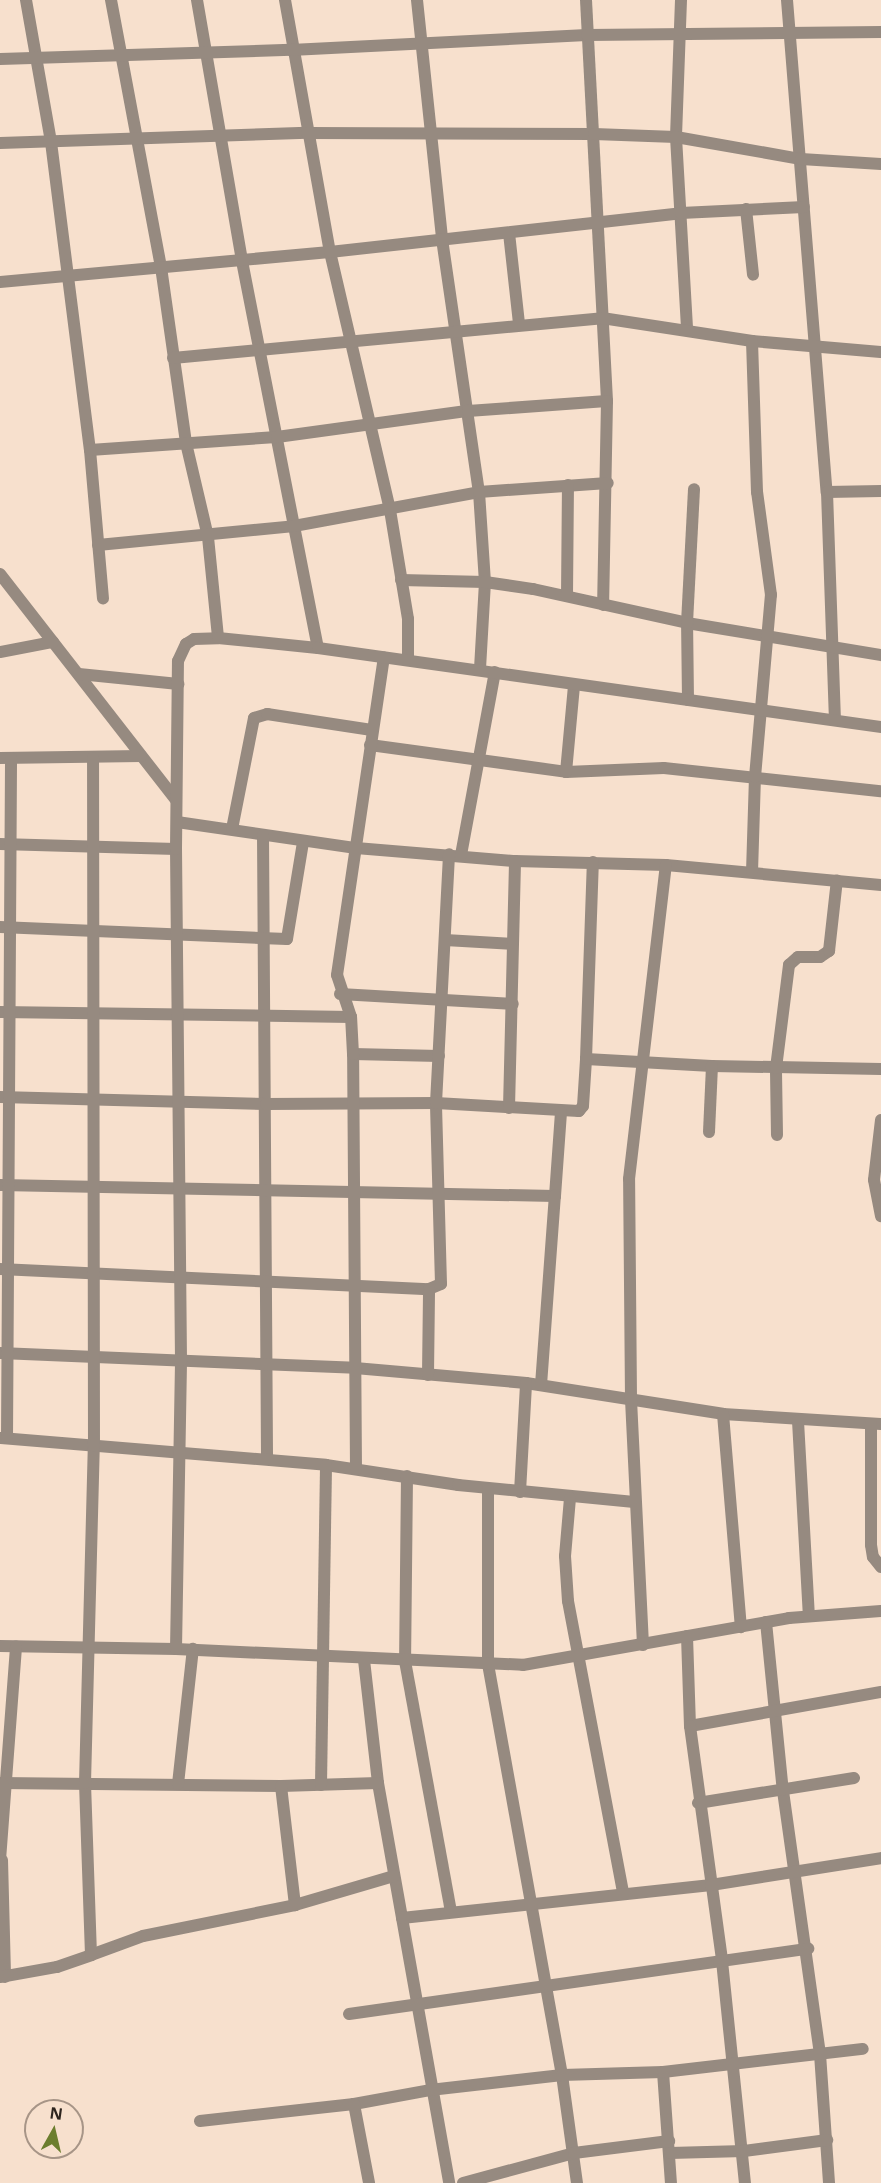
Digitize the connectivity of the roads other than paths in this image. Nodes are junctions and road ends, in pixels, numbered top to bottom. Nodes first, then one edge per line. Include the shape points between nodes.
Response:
1 (26, 0) edge
2 (111, 0) edge
3 (196, 0) edge
4 (285, 0) edge
5 (417, 0) edge
6 (586, 0) edge
7 (681, 0) edge
8 (787, 0) edge
9 (881, 32) edge
10 (587, 34) junction
11 (682, 35) junction
12 (790, 35) junction
13 (420, 44) junction
14 (291, 50) junction
15 (206, 53) junction
16 (121, 56) junction
17 (37, 58) junction
18 (0, 59) edge
19 (307, 133) junction
20 (430, 134) junction
21 (594, 134) junction
22 (221, 137) junction
23 (676, 137) junction
24 (134, 138) junction
25 (51, 142) junction
26 (0, 143) edge
27 (801, 159) junction
28 (881, 164) edge
29 (804, 207) junction
30 (747, 209) junction
31 (681, 213) junction
32 (597, 224) junction
33 (509, 233) junction
34 (442, 239) junction
35 (330, 252) junction
36 (242, 261) junction
37 (161, 267) junction
38 (68, 274) junction
39 (753, 274) dead end
40 (0, 282) edge
41 (602, 318) junction
42 (519, 323) junction
43 (687, 329) junction
44 (456, 330) junction
45 (752, 341) junction
46 (350, 342) junction
47 (817, 348) junction
48 (260, 352) junction
49 (881, 352) edge
50 (173, 358) junction
51 (607, 401) junction
52 (468, 411) junction
53 (371, 424) junction
54 (277, 437) junction
55 (186, 443) junction
56 (90, 450) junction
57 (608, 483) junction
58 (568, 485) junction
59 (694, 489) dead end
60 (881, 491) edge
61 (479, 492) junction
62 (827, 492) junction
63 (390, 510) junction
64 (294, 526) junction
65 (208, 537) junction
66 (98, 545) junction
67 (0, 574) edge
68 (401, 580) junction
69 (485, 582) junction
70 (567, 596) junction
71 (103, 598) dead end
72 (603, 605) junction
73 (687, 623) junction
74 (768, 634) junction
75 (218, 638) junction
76 (53, 642) junction
77 (318, 648) junction
78 (835, 648) junction
79 (0, 652) edge
80 (881, 655) edge
81 (384, 657) junction
82 (408, 660) junction
83 (480, 670) junction
84 (495, 672) junction
85 (79, 674) junction
86 (179, 684) junction
87 (574, 685) junction
88 (688, 700) junction
89 (762, 711) junction
90 (835, 720) junction
91 (881, 727) edge
92 (372, 730) junction
93 (370, 745) junction
94 (141, 756) junction
95 (5, 758) edge
96 (93, 758) junction
97 (478, 761) junction
98 (566, 772) junction
99 (755, 777) junction
100 (881, 791) edge
101 (176, 800) junction
102 (177, 822) junction
103 (232, 829) junction
104 (263, 835) junction
105 (303, 842) junction
106 (6, 844) edge
107 (94, 847) junction
108 (356, 848) junction
109 (176, 849) junction
110 (455, 855) junction
111 (515, 861) junction
112 (593, 862) junction
113 (666, 865) junction
114 (752, 872) junction
115 (837, 880) junction
116 (881, 885) edge
117 (5, 927) edge
118 (93, 931) junction
119 (177, 934) junction
120 (263, 937) junction
121 (445, 940) junction
122 (512, 944) junction
123 (340, 994) junction
124 (442, 999) junction
125 (513, 1004) junction
126 (5, 1012) edge
127 (94, 1014) junction
128 (179, 1015) junction
129 (264, 1017) junction
130 (351, 1017) junction
131 (353, 1054) junction
132 (439, 1056) junction
133 (586, 1059) junction
134 (642, 1062) junction
135 (712, 1066) junction
136 (776, 1068) junction
137 (881, 1069) edge
138 (6, 1096) edge
139 (94, 1099) junction
140 (179, 1103) junction
141 (351, 1103) junction
142 (436, 1103) junction
143 (266, 1104) junction
144 (509, 1107) junction
145 (561, 1112) junction
146 (881, 1120) edge
147 (709, 1132) dead end
148 (777, 1135) dead end
149 (6, 1185) edge
150 (94, 1188) junction
151 (180, 1191) junction
152 (266, 1193) junction
153 (351, 1194) junction
154 (437, 1196) junction
155 (555, 1196) junction
156 (881, 1216) edge
157 (5, 1269) edge
158 (93, 1273) junction
159 (180, 1275) junction
160 (267, 1279) junction
161 (353, 1283) junction
162 (429, 1289) junction
163 (4, 1353) edge
164 (94, 1359) junction
165 (181, 1360) junction
166 (267, 1363) junction
167 (355, 1368) junction
168 (428, 1375) junction
169 (526, 1383) junction
170 (541, 1385) junction
171 (631, 1398) junction
172 (723, 1414) junction
173 (798, 1421) junction
174 (876, 1424) edge
175 (4, 1438) edge
176 (94, 1446) junction
177 (178, 1451) junction
178 (267, 1459) junction
179 (326, 1465) junction
180 (356, 1469) junction
181 (407, 1476) junction
182 (488, 1489) junction
183 (520, 1492) junction
184 (570, 1497) junction
185 (634, 1502) junction
186 (881, 1567) edge
187 (881, 1611) edge
188 (810, 1616) junction
189 (766, 1622) junction
190 (741, 1627) junction
191 (687, 1636) junction
192 (643, 1645) junction
193 (0, 1646) edge
194 (16, 1647) junction
195 (176, 1649) junction
196 (193, 1649) junction
197 (86, 1650) junction
198 (577, 1657) junction
199 (323, 1658) junction
200 (364, 1660) junction
201 (405, 1661) junction
202 (488, 1664) junction
203 (881, 1692) edge
204 (774, 1711) junction
205 (690, 1725) junction
206 (854, 1778) dead end
207 (4, 1783) edge
208 (85, 1783) junction
209 (378, 1783) junction
210 (178, 1784) junction
211 (321, 1785) junction
212 (280, 1786) junction
213 (783, 1791) junction
214 (698, 1803) junction
215 (881, 1858) edge
216 (1, 1860) edge
217 (796, 1870) junction
218 (394, 1876) junction
219 (711, 1885) junction
220 (622, 1893) junction
221 (529, 1903) junction
222 (295, 1905) junction
223 (451, 1912) junction
224 (402, 1918) junction
225 (808, 1949) junction
226 (91, 1955) junction
227 (722, 1961) junction
228 (2, 1977) edge
229 (546, 1987) junction
230 (418, 2007) junction
231 (349, 2014) dead end
232 (863, 2049) dead end
233 (820, 2054) junction
234 (734, 2066) junction
235 (663, 2072) junction
236 (562, 2075) junction
237 (430, 2090) junction
238 (354, 2104) junction
239 (200, 2121) dead end
240 (827, 2140) junction
241 (670, 2147) junction
242 (744, 2151) junction
243 (574, 2152) junction
244 (369, 2183) edge
245 (449, 2183) edge
246 (464, 2183) edge
247 (577, 2183) edge
248 (671, 2183) edge
249 (745, 2183) edge
250 (829, 2183) edge

1 - 17 street
2 - 16 street
3 - 15 street
4 - 14 street
5 - 13 street
6 - 10 street
7 - 11 street
8 - 12 street
9 - 12 street
10 - 11 street
10 - 13 street
10 - 21 street
11 - 12 street
11 - 23 street
12 - 27 street
13 - 14 street
13 - 20 street
14 - 15 street
14 - 19 street
15 - 16 street
15 - 22 street
16 - 17 street
16 - 24 street
17 - 18 street
17 - 25 street
19 - 20 street
19 - 22 street
19 - 35 street
20 - 21 street
20 - 34 street
21 - 23 street
21 - 32 street
22 - 24 street
22 - 36 street
23 - 27 street
23 - 31 street
24 - 25 street
24 - 37 street
25 - 26 street
25 - 38 street
27 - 28 street
27 - 29 street
29 - 30 street
29 - 47 street
30 - 31 street
30 - 39 street
31 - 32 street
31 - 43 street
32 - 33 street
32 - 41 street
33 - 34 street
33 - 42 street
34 - 35 street
34 - 44 street
35 - 36 street
35 - 46 street
36 - 37 street
36 - 48 street
37 - 38 street
37 - 50 street
38 - 40 street
38 - 56 street
41 - 42 street
41 - 43 street
41 - 51 street
42 - 44 street
43 - 45 street
44 - 46 street
44 - 52 street
45 - 47 street
45 - 74 street via 757,492 771,595
46 - 48 street
46 - 53 street
47 - 49 street
47 - 62 street
48 - 50 street
48 - 54 street
50 - 55 street
51 - 52 street
51 - 57 street
52 - 53 street
52 - 61 street
53 - 54 street
53 - 63 street
54 - 55 street
54 - 64 street
55 - 56 street
55 - 65 street
56 - 66 street
57 - 58 street
57 - 72 street
58 - 61 street
58 - 70 street
59 - 73 street
60 - 62 street
61 - 63 street
61 - 69 street
62 - 78 street
63 - 64 street
63 - 68 street
64 - 65 street
64 - 77 street
65 - 66 street
65 - 75 street
66 - 71 street
67 - 76 street
68 - 69 street
68 - 82 street via 408,619
69 - 70 street
69 - 83 street
70 - 72 street
72 - 73 street
73 - 74 street
73 - 88 street
74 - 78 street
74 - 89 street
75 - 77 street
75 - 86 street via 194,639 186,644 178,661
76 - 79 street
76 - 85 street
77 - 81 street
78 - 80 street
78 - 90 street
81 - 82 street
81 - 92 street
82 - 83 street
83 - 84 street
84 - 87 street
84 - 97 street
85 - 86 street
85 - 94 street
86 - 101 street
87 - 88 street
87 - 98 street
88 - 89 street
89 - 90 street
89 - 99 street
90 - 91 street
92 - 93 street
92 - 103 street via 267,714 254,718
93 - 97 street
93 - 108 street
94 - 96 street
94 - 101 street
95 - 96 street
95 - 106 street
96 - 107 street
97 - 98 street
97 - 110 street
98 - 99 street via 664,768
99 - 100 street
99 - 114 street
101 - 102 street
102 - 103 street
102 - 109 street
103 - 104 street
104 - 105 street
104 - 120 street
105 - 108 street
105 - 120 street via 289,936 284,940
106 - 107 street
106 - 117 street
107 - 109 street
107 - 118 street
108 - 110 street
108 - 123 street via 337,967
109 - 119 street
110 - 111 street
110 - 121 street
111 - 112 street
111 - 122 street
112 - 113 street
112 - 133 street
113 - 114 street
113 - 134 street
114 - 115 street
115 - 116 street
115 - 136 street via 829,951 820,957 794,958 789,965
117 - 118 street
117 - 126 street
118 - 119 street
118 - 127 street
119 - 120 street
119 - 128 street
120 - 129 street
121 - 122 street
121 - 124 street
122 - 125 street
123 - 124 street
123 - 130 street
124 - 125 street
124 - 132 street
125 - 144 street
126 - 127 street
126 - 138 street
127 - 128 street
127 - 139 street
128 - 129 street
128 - 140 street
129 - 130 street
129 - 143 street
130 - 131 street
131 - 132 street
131 - 141 street
132 - 142 street
133 - 134 street
133 - 145 street via 583,1106 577,1112
134 - 135 street
134 - 171 street via 629,1179
135 - 136 street
135 - 147 street
136 - 137 street
136 - 148 street
138 - 139 street
138 - 149 street
139 - 140 street
139 - 150 street
140 - 143 street
140 - 151 street
141 - 142 street
141 - 143 street
141 - 153 street
142 - 144 street
142 - 154 street
143 - 152 street
144 - 145 street
145 - 155 street
146 - 156 street via 874,1180
149 - 150 street
149 - 157 street
150 - 151 street
150 - 158 street
151 - 152 street
151 - 159 street
152 - 153 street
152 - 160 street
153 - 154 street
153 - 161 street
154 - 155 street
154 - 162 street via 442,1278 438,1286
155 - 170 street
157 - 158 street
157 - 163 street
158 - 159 street
158 - 164 street
159 - 160 street
159 - 165 street
160 - 161 street
160 - 166 street
161 - 162 street
161 - 167 street
162 - 168 street
163 - 164 street
163 - 175 street
164 - 165 street
164 - 176 street
165 - 166 street
165 - 177 street
166 - 167 street
166 - 178 street
167 - 168 street
167 - 180 street
168 - 169 street
169 - 170 street
169 - 183 street
170 - 171 street
171 - 172 street
171 - 185 street
172 - 173 street
172 - 190 street
173 - 174 street
173 - 188 street
174 - 186 street via 871,1545 873,1557
175 - 176 street
176 - 177 street
176 - 197 street
177 - 178 street
177 - 195 street
178 - 179 street
179 - 180 street
179 - 199 street
180 - 181 street
181 - 182 street
181 - 201 street
182 - 183 street
182 - 202 street
183 - 184 street
184 - 185 street
184 - 198 street via 566,1575
185 - 192 street
187 - 188 street
188 - 189 street
189 - 190 street
189 - 204 street
190 - 191 street
191 - 192 street
191 - 205 street
192 - 198 street
193 - 194 street
194 - 197 street
194 - 207 street
195 - 196 street
195 - 197 street
196 - 199 street
196 - 210 street
197 - 208 street
198 - 202 street via 523,1665
198 - 220 street
199 - 200 street
199 - 211 street
200 - 201 street
200 - 209 street
201 - 202 street
201 - 223 street
202 - 221 street
203 - 204 street
204 - 205 street
204 - 213 street
205 - 214 street
206 - 213 street
207 - 208 street
207 - 216 street
208 - 210 street
208 - 226 street
209 - 211 street
209 - 218 street
210 - 212 street
211 - 212 street
212 - 222 street
213 - 214 street
213 - 217 street
214 - 219 street
215 - 217 street
216 - 228 street
217 - 219 street
217 - 225 street
218 - 222 street
218 - 224 street
219 - 220 street
219 - 227 street
220 - 221 street
221 - 223 street
221 - 229 street
222 - 226 street via 143,1936
223 - 224 street
224 - 230 street
225 - 227 street
225 - 233 street
226 - 228 street via 57,1967
227 - 229 street
227 - 234 street
229 - 230 street
229 - 236 street
230 - 231 street
230 - 237 street
232 - 233 street
233 - 234 street
233 - 240 street
234 - 235 street
234 - 242 street
235 - 236 street
235 - 241 street
236 - 237 street
236 - 243 street
237 - 238 street
237 - 245 street
238 - 239 street
238 - 244 street
240 - 242 street
240 - 250 street
241 - 242 street
241 - 243 street
241 - 248 street
242 - 249 street
243 - 246 street
243 - 247 street

